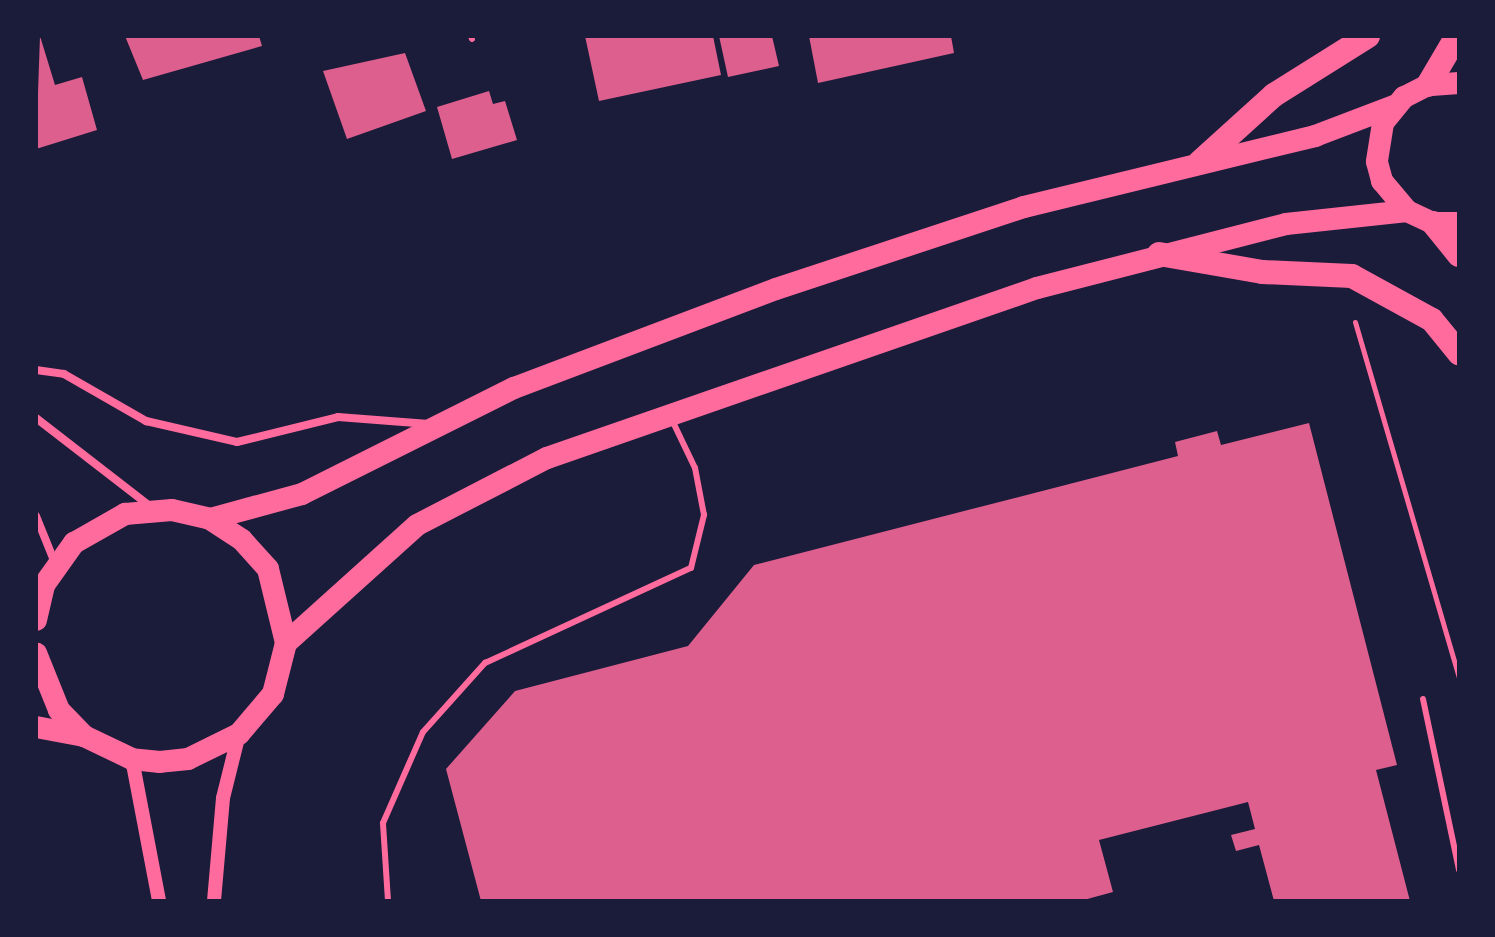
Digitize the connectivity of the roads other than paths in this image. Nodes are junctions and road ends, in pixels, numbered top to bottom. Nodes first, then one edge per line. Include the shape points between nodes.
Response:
1 (1368, 36) edge
2 (1457, 36) edge
3 (1459, 83) edge
4 (1428, 85) junction
5 (1394, 106) junction
6 (1200, 162) junction
7 (1407, 211) junction
8 (1433, 223) junction
9 (1459, 223) edge
10 (1159, 254) junction
11 (1459, 255) edge
12 (1459, 353) edge
13 (36, 370) edge
14 (670, 415) junction
15 (36, 418) edge
16 (438, 425) junction
17 (153, 509) junction
18 (36, 516) edge
19 (210, 519) junction
20 (55, 565) junction
21 (36, 612) edge
22 (286, 643) junction
23 (36, 653) edge
24 (1423, 699) dead end
25 (36, 727) edge
26 (239, 734) junction
27 (84, 736) junction
28 (132, 759) junction
29 (1459, 870) edge
30 (159, 901) edge
31 (214, 901) edge
32 (388, 901) edge

1 - 6 highway via 1274,95
2 - 4 highway
3 - 4 highway
4 - 5 highway
5 - 6 highway via 1315,136
5 - 7 highway via 1383,123 1377,162 1387,190
6 - 16 highway via 1024,207 776,289
7 - 8 highway
7 - 10 highway via 1286,224
8 - 9 highway
8 - 11 highway
10 - 12 highway via 1262,272 1352,276 1432,320
10 - 14 highway via 918,324
13 - 16 street via 64,374 146,421 237,442 338,417
14 - 22 highway via 547,458 417,525
14 - 32 lane via 695,468 704,515 691,568 485,663 423,732 383,823
15 - 17 street
16 - 19 highway via 302,494
17 - 19 highway
17 - 20 highway via 98,525
18 - 20 street
19 - 22 highway via 242,540 268,569
20 - 21 highway
22 - 26 highway via 273,694
23 - 27 highway via 59,710
24 - 29 lane
25 - 27 highway
26 - 28 highway via 188,759
26 - 31 street via 223,798
27 - 28 highway
28 - 30 street

